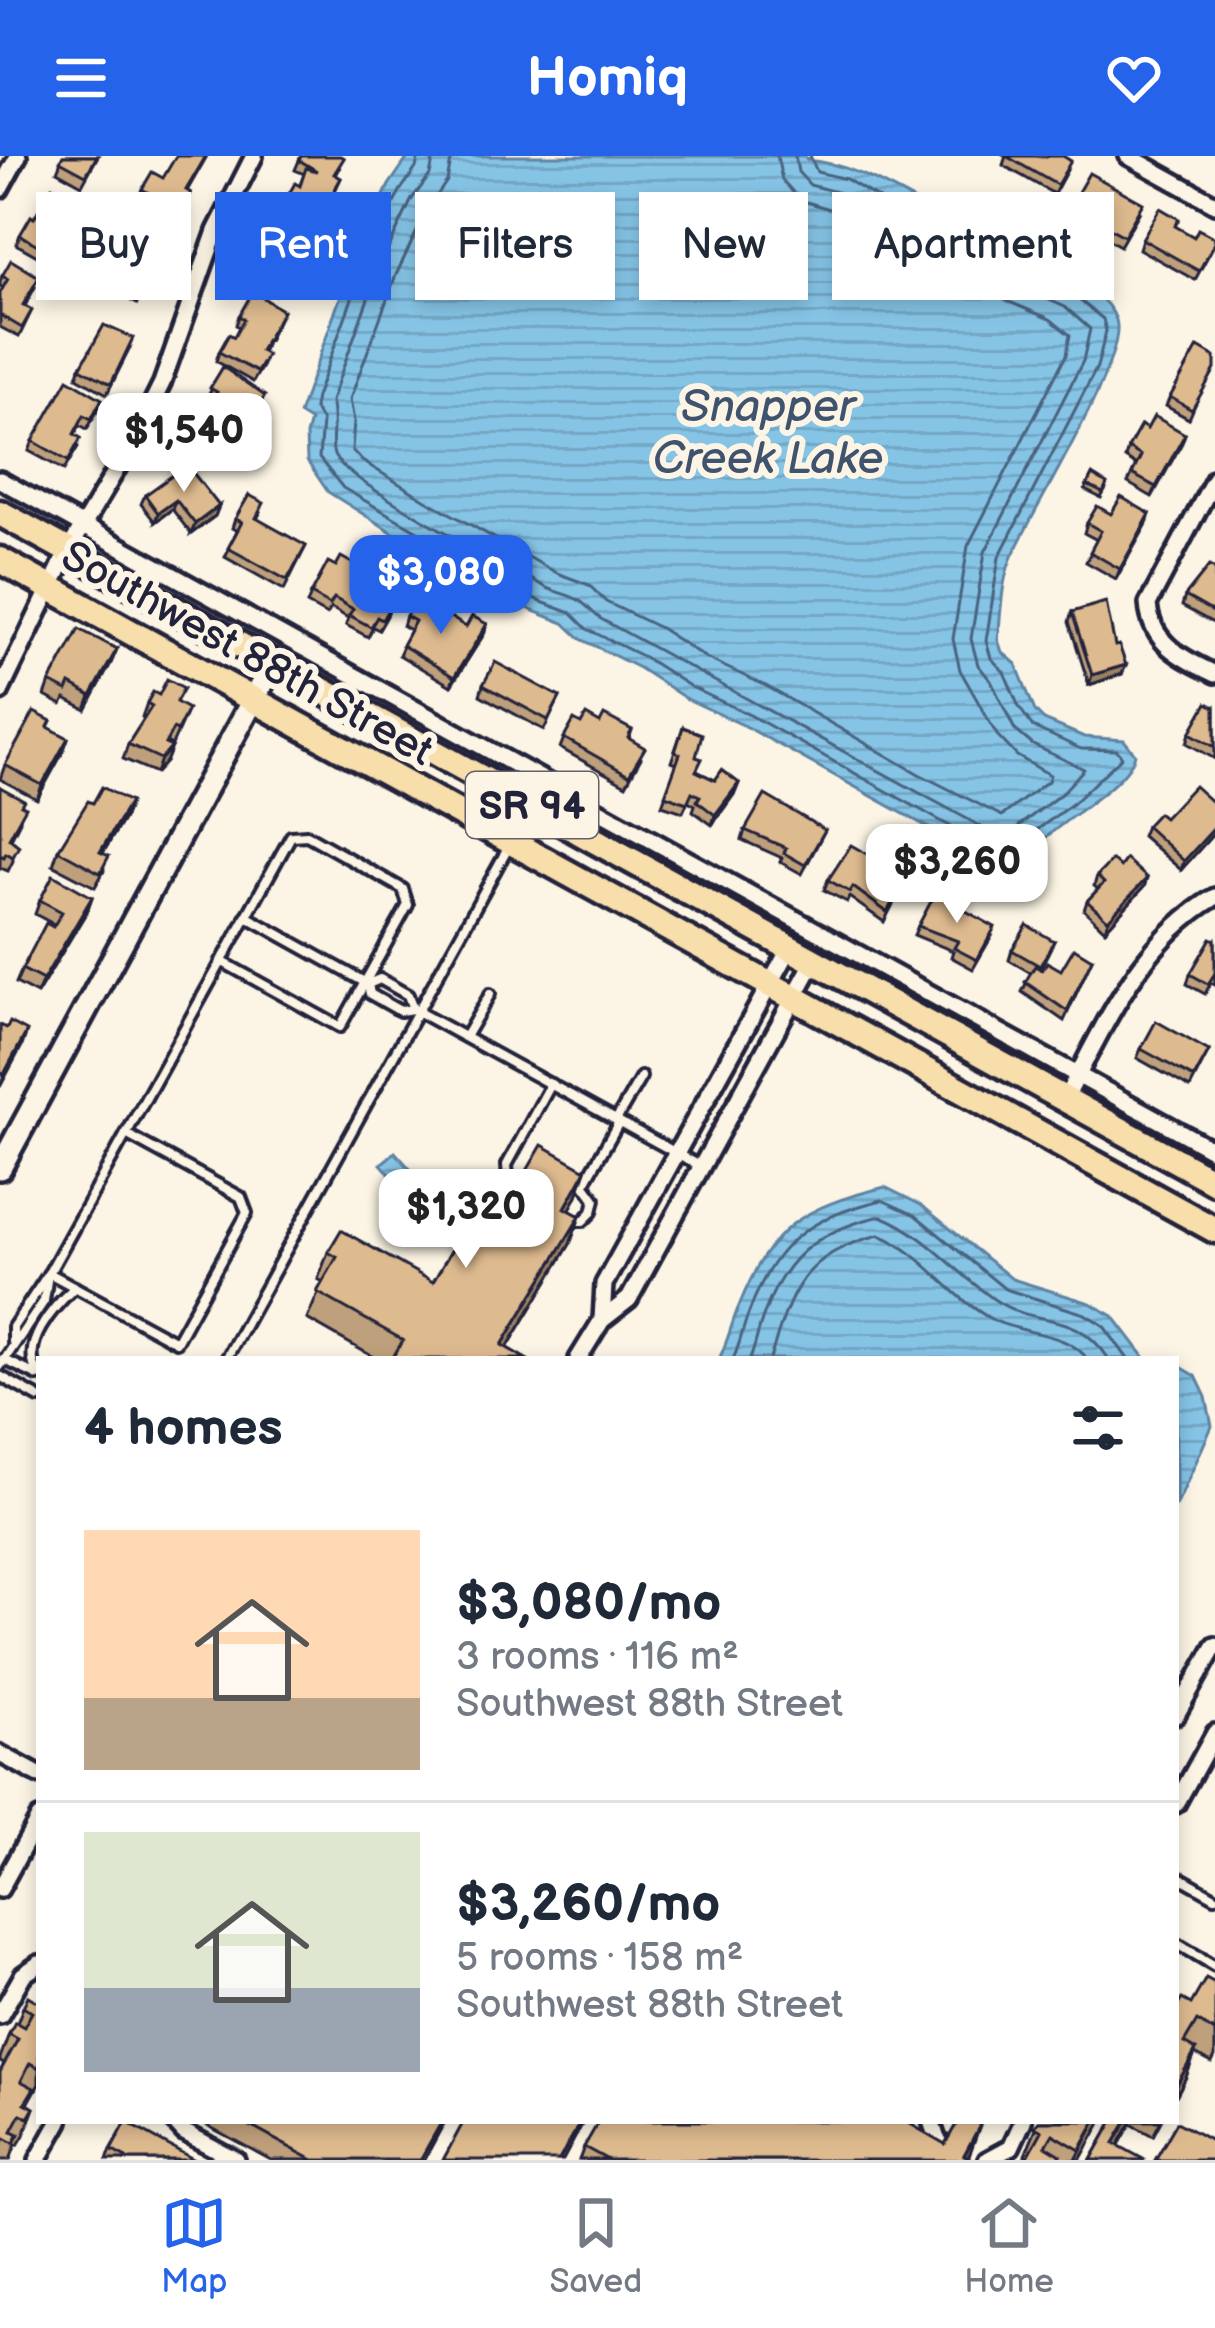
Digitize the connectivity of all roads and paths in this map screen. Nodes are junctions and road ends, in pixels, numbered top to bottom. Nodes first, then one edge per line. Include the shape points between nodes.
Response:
1 (18, 156) edge
2 (254, 156) edge
3 (1128, 156) edge
4 (0, 189) edge
5 (1215, 204) edge
6 (1215, 478) edge
7 (0, 480) edge
8 (0, 513) edge
9 (82, 525) junction
10 (68, 551) junction
11 (0, 560) edge
12 (53, 589) junction
13 (273, 663) junction
14 (1215, 674) edge
15 (0, 692) edge
16 (253, 700) junction
17 (511, 842) junction
18 (1215, 897) edge
19 (246, 916) junction
20 (790, 948) junction
21 (814, 961) junction
22 (221, 962) junction
23 (366, 983) junction
24 (770, 984) junction
25 (490, 994) dead end
26 (794, 997) junction
27 (416, 1010) junction
28 (465, 1037) junction
29 (1079, 1075) junction
30 (640, 1077) dead end
31 (551, 1084) junction
32 (1065, 1099) junction
33 (618, 1121) junction
34 (126, 1134) junction
35 (517, 1147) junction
36 (1215, 1151) edge
37 (4, 1152) edge
38 (1076, 1153) junction
39 (676, 1154) junction
40 (532, 1155) edge
41 (701, 1167) junction
42 (573, 1178) edge
43 (1215, 1182) edge
44 (584, 1184) junction
45 (513, 1188) edge
46 (564, 1219) edge
47 (1215, 1229) edge
48 (49, 1273) junction
49 (74, 1287) junction
50 (602, 1320) junction
51 (228, 1356) edge
52 (580, 1356) edge
53 (2, 1363) edge
54 (36, 1371) edge
55 (36, 1374) edge
56 (0, 1376) edge
57 (36, 1396) edge
58 (1215, 1646) edge
59 (1179, 1710) edge
60 (1215, 1733) edge
61 (3, 1762) edge
62 (36, 1774) edge
63 (1179, 1799) edge
64 (36, 1823) edge
65 (1179, 1877) edge
66 (0, 1889) edge
67 (1215, 1897) edge
68 (1179, 1945) edge
69 (36, 1966) edge
70 (1215, 1966) edge
71 (9, 2009) edge
72 (58, 2124) edge
73 (932, 2124) edge
74 (1022, 2124) edge
75 (179, 2127) edge
76 (947, 2151) edge
77 (38, 2160) edge
78 (236, 2160) edge
79 (987, 2160) edge

1 - 4 street
2 - 9 street via 216,231 162,383
3 - 5 street
6 - 14 street via 1148,604 1162,642
7 - 9 street, Southwest 88th Street
8 - 10 main road, Southwest 88th Street / SR 94
9 - 10 street
9 - 29 street, Southwest 88th Street
10 - 12 street
10 - 13 main road, Southwest 88th Street / SR 94
11 - 12 main road, Southwest 88th Street / SR 94
12 - 15 street
12 - 16 main road, Southwest 88th Street / SR 94
13 - 16 street
13 - 20 main road, Southwest 88th Street / SR 94
16 - 17 main road, Southwest 88th Street / SR 94
16 - 37 street
17 - 24 main road, Southwest 88th Street / SR 94
17 - 27 lane
18 - 29 street via 1184,915 1149,952
19 - 22 lane
19 - 23 lane
19 - 23 lane via 291,836 307,835 404,889 408,905
20 - 21 main road, Southwest 88th Street / SR 94
20 - 24 street
21 - 26 street
21 - 32 main road, Southwest 88th Street / SR 94
22 - 23 lane via 340,1027
22 - 34 lane
23 - 27 lane via 400,1011
23 - 27 lane via 380,980 408,995
24 - 26 main road, Southwest 88th Street / SR 94
24 - 39 street
25 - 28 lane
26 - 38 main road, Southwest 88th Street / SR 94
26 - 41 street
27 - 28 lane
27 - 51 lane
28 - 31 lane
29 - 32 street
29 - 36 street, Southwest 88th Street
30 - 33 lane
31 - 33 lane
31 - 35 lane
32 - 38 main road
32 - 43 main road, Southwest 88th Street / SR 94
33 - 39 lane
33 - 44 lane
34 - 48 lane
34 - 49 lane via 242,1197 248,1213 176,1342
35 - 40 lane
35 - 45 lane via 507,1165
38 - 47 main road, Southwest 88th Street / SR 94
39 - 41 lane
39 - 50 street via 604,1284
41 - 50 street via 629,1299
42 - 44 lane
44 - 46 lane via 596,1199 592,1212 579,1222
48 - 49 lane
48 - 53 lane via 44,1300
49 - 54 lane via 31,1351
50 - 52 street
53 - 55 lane
56 - 57 lane
58 - 59 street
60 - 63 street
61 - 62 street
64 - 66 street
65 - 67 lane
68 - 70 lane
69 - 71 street via 23,1975
72 - 77 street
73 - 76 street
74 - 79 street via 1011,2147
75 - 78 street

